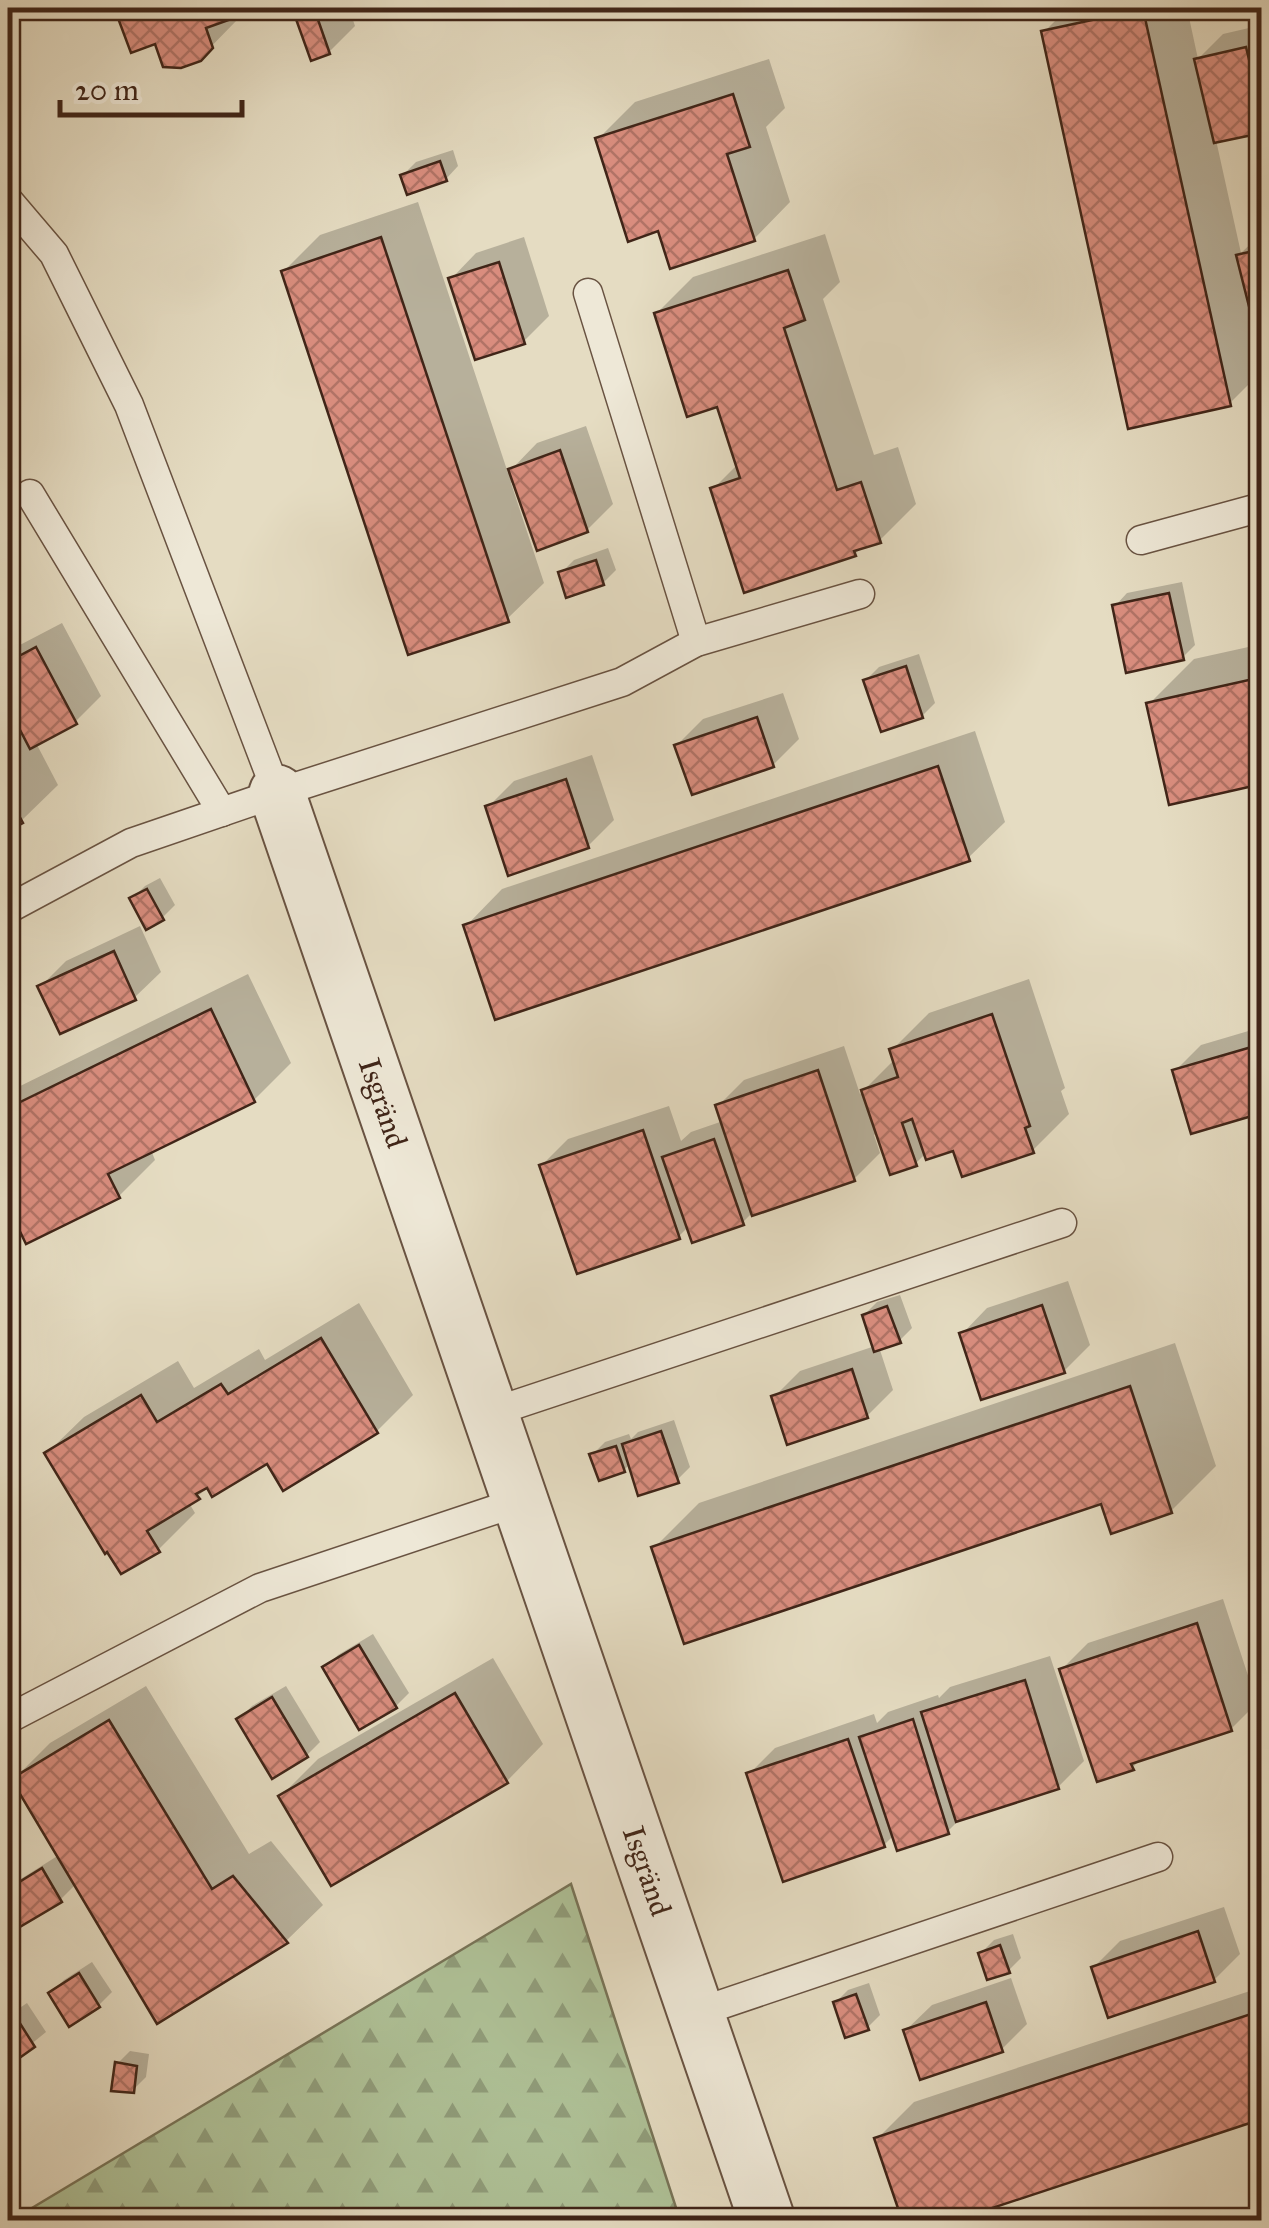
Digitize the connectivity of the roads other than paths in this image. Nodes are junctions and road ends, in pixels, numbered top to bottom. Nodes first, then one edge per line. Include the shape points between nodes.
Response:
1 (8, 200) edge
2 (588, 293) dead end
3 (30, 494) dead end
4 (1262, 507) edge
5 (1142, 540) dead end
6 (860, 594) dead end
7 (696, 642) junction
8 (277, 792) junction
9 (222, 812) junction
10 (8, 910) edge
11 (1062, 1222) dead end
12 (490, 1413) junction
13 (521, 1501) junction
14 (8, 1719) edge
15 (1158, 1857) dead end
16 (696, 2013) junction
17 (767, 2220) edge

1 - 8 lane via 54,254 130,405
2 - 7 lane
3 - 9 lane
4 - 5 lane
6 - 7 lane
7 - 8 lane via 622,682
8 - 9 lane
8 - 12 street, Isgränd
9 - 10 lane via 130,843
11 - 12 lane
12 - 13 street, Isgränd
13 - 14 lane via 260,1588
13 - 16 street, Isgränd
15 - 16 lane
16 - 17 street, Isgränd

